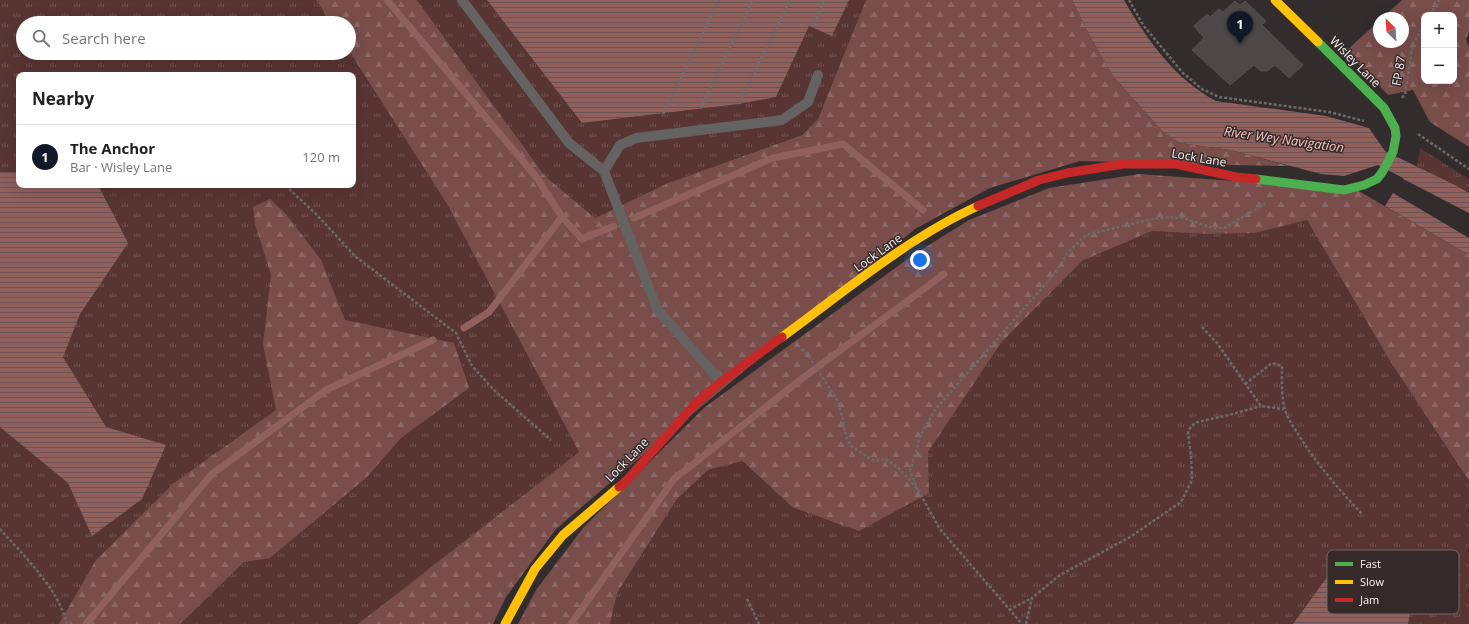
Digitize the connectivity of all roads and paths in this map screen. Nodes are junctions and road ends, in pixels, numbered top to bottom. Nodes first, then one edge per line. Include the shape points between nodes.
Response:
1 (462, 0) edge
2 (719, 0) edge
3 (753, 0) edge
4 (790, 0) edge
5 (825, 0) edge
6 (1129, 0) edge
7 (1275, 0) edge
8 (1439, 0) edge
9 (1432, 12) edge
10 (812, 27) dead end
11 (1421, 31) edge
12 (818, 75) dead end
13 (739, 104) dead end
14 (700, 108) dead end
15 (663, 114) dead end
16 (1390, 119) junction
17 (1417, 133) dead end
18 (1469, 169) edge
19 (604, 171) junction
20 (1383, 171) joint
21 (289, 189) dead end
22 (1268, 202) dead end
23 (1202, 327) dead end
24 (788, 333) junction
25 (721, 382) junction
26 (1245, 384) junction
27 (1260, 406) junction
28 (1284, 409) junction
29 (551, 440) dead end
30 (918, 490) junction
31 (1363, 515) dead end
32 (0, 529) edge
33 (1032, 598) junction
34 (747, 599) dead end
35 (1009, 610) junction
36 (67, 624) edge
37 (506, 624) edge
38 (759, 624) edge
39 (1022, 624) edge
40 (1026, 624) edge

1 - 19 lane via 569,144
2 - 15 path
3 - 14 path
4 - 13 path
5 - 10 path
6 - 16 path via 1143,25 1183,73 1202,89 1219,97 1329,112 1369,122
7 - 16 street, Wisley Lane via 1384,108
8 - 9 path
11 - 16 path, FP 87 via 1413,44 1405,94
12 - 19 lane via 808,102 782,120 636,138 620,145
16 - 20 street, Wisley Lane via 1396,128 1396,136
17 - 18 path
19 - 25 lane via 657,309
20 - 24 street, Lock Lane via 1377,179 1364,186 1344,190 1236,177 1176,164 1148,163 1081,170 1039,180 962,213 904,248
21 - 29 path via 356,257 456,333 472,366 495,391
22 - 30 path via 1224,228 1213,228 1183,218 1169,217 1086,235 1068,252 1056,272 935,410 921,434 910,471
23 - 26 path via 1217,343
24 - 25 street, Lock Lane
24 - 30 path via 811,360 839,403 846,436 851,446 874,461 886,459 900,469
25 - 37 street, Lock Lane via 697,402 626,481 563,535 535,570
26 - 27 path
26 - 28 path via 1272,363 1282,366
27 - 28 path
27 - 33 path via 1191,426 1188,433 1192,480 1182,502 1130,537 1060,575
28 - 31 path via 1310,454
30 - 35 path via 940,529
32 - 36 path via 40,574 64,612
33 - 35 path
33 - 40 path
34 - 38 path
35 - 39 path

